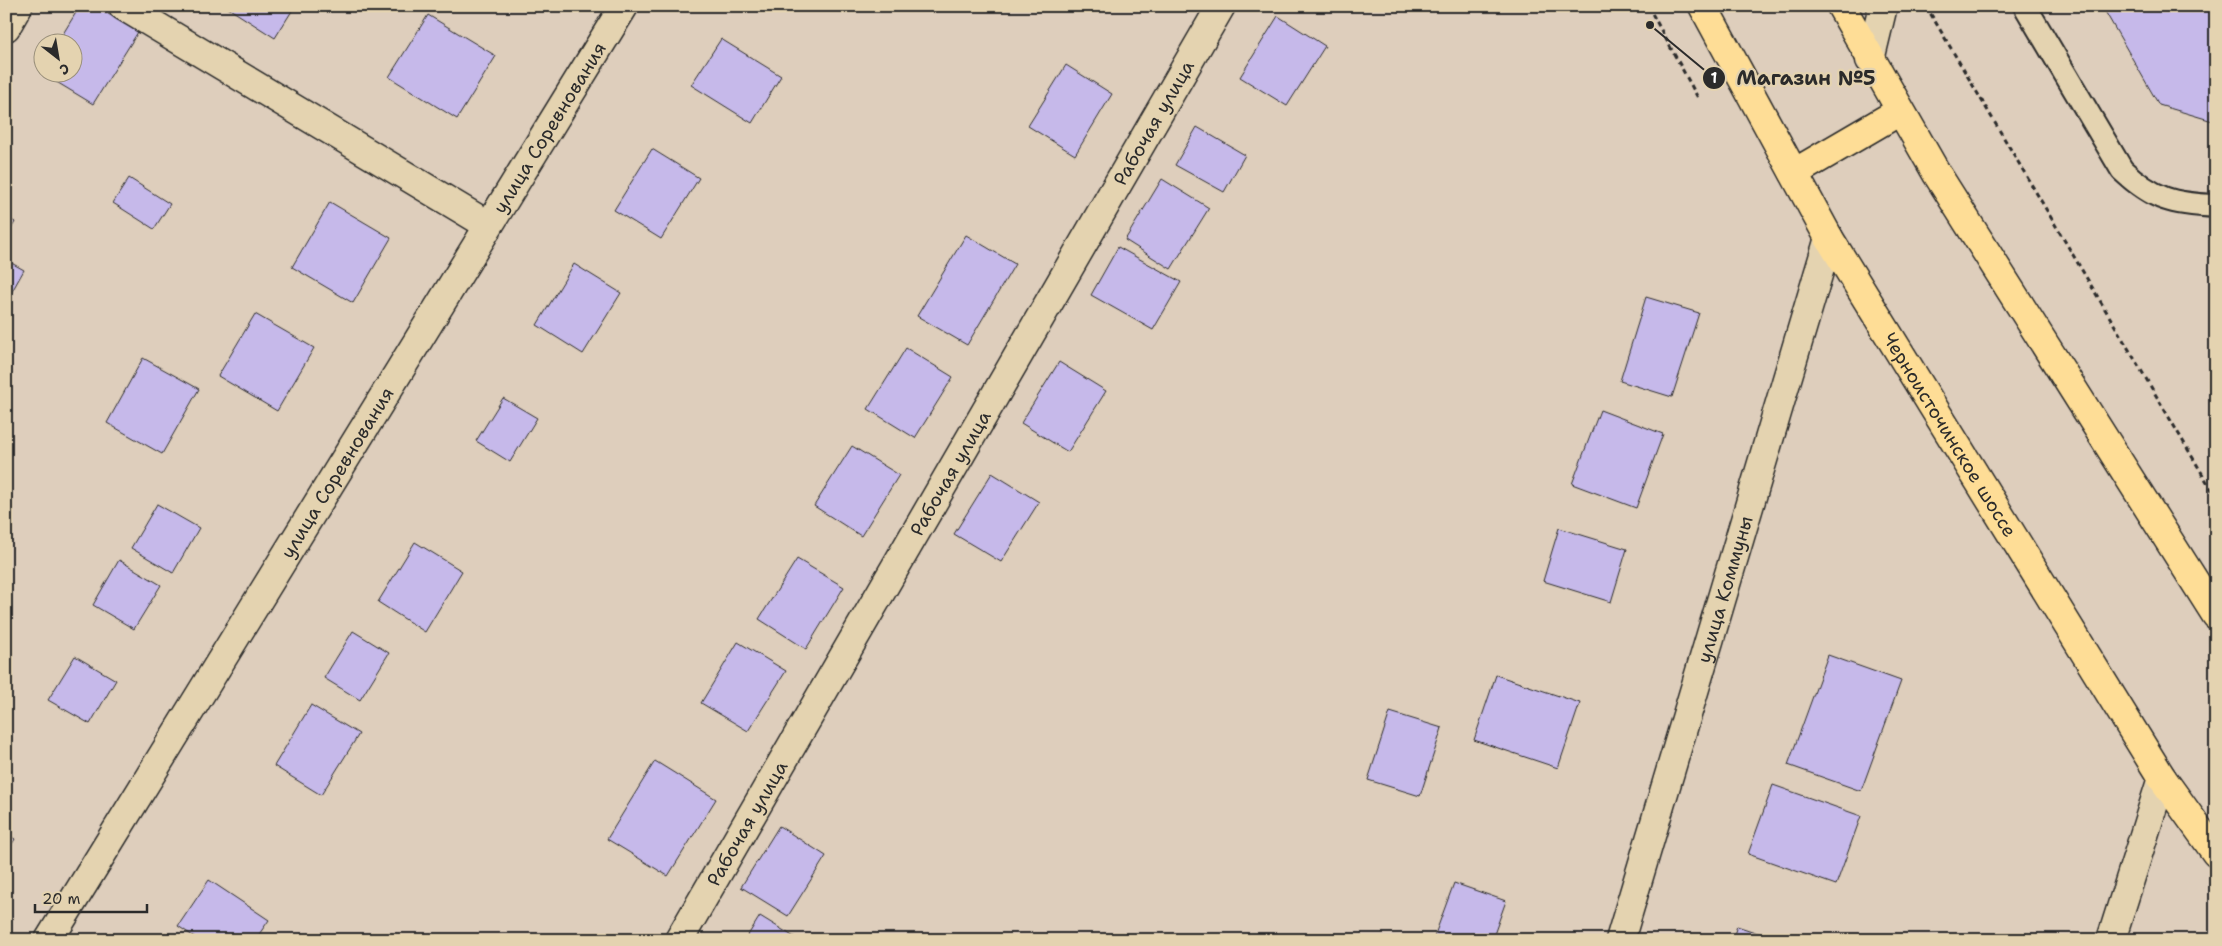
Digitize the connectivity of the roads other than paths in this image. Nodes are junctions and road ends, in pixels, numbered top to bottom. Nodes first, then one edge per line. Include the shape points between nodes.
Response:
1 (18, 6) edge
2 (123, 6) edge
3 (624, 6) edge
4 (1221, 6) edge
5 (1703, 6) edge
6 (1841, 6) edge
7 (1883, 6) edge
8 (2026, 6) edge
9 (6, 27) edge
10 (1870, 60) junction
11 (1900, 111) junction
12 (1794, 173) junction
13 (2216, 206) edge
14 (488, 225) junction
15 (1829, 238) junction
16 (2216, 616) edge
17 (2162, 778) junction
18 (2216, 853) edge
19 (49, 940) edge
20 (679, 940) edge
21 (1620, 940) edge
22 (2112, 940) edge

1 - 9 street
2 - 14 street
3 - 14 street, улица Соревнования
4 - 20 street, Рабочая улица
5 - 12 main road, Черноисточинское шоссе
6 - 10 main road
7 - 10 street
8 - 13 lane via 2122,170 2138,185 2164,200
10 - 11 main road
11 - 12 main road
11 - 16 main road
12 - 15 main road, Черноисточинское шоссе
14 - 19 street, улица Соревнования
15 - 17 main road, Черноисточинское шоссе
15 - 21 street, улица Коммуны
17 - 18 main road, Черноисточинское шоссе
17 - 22 street

